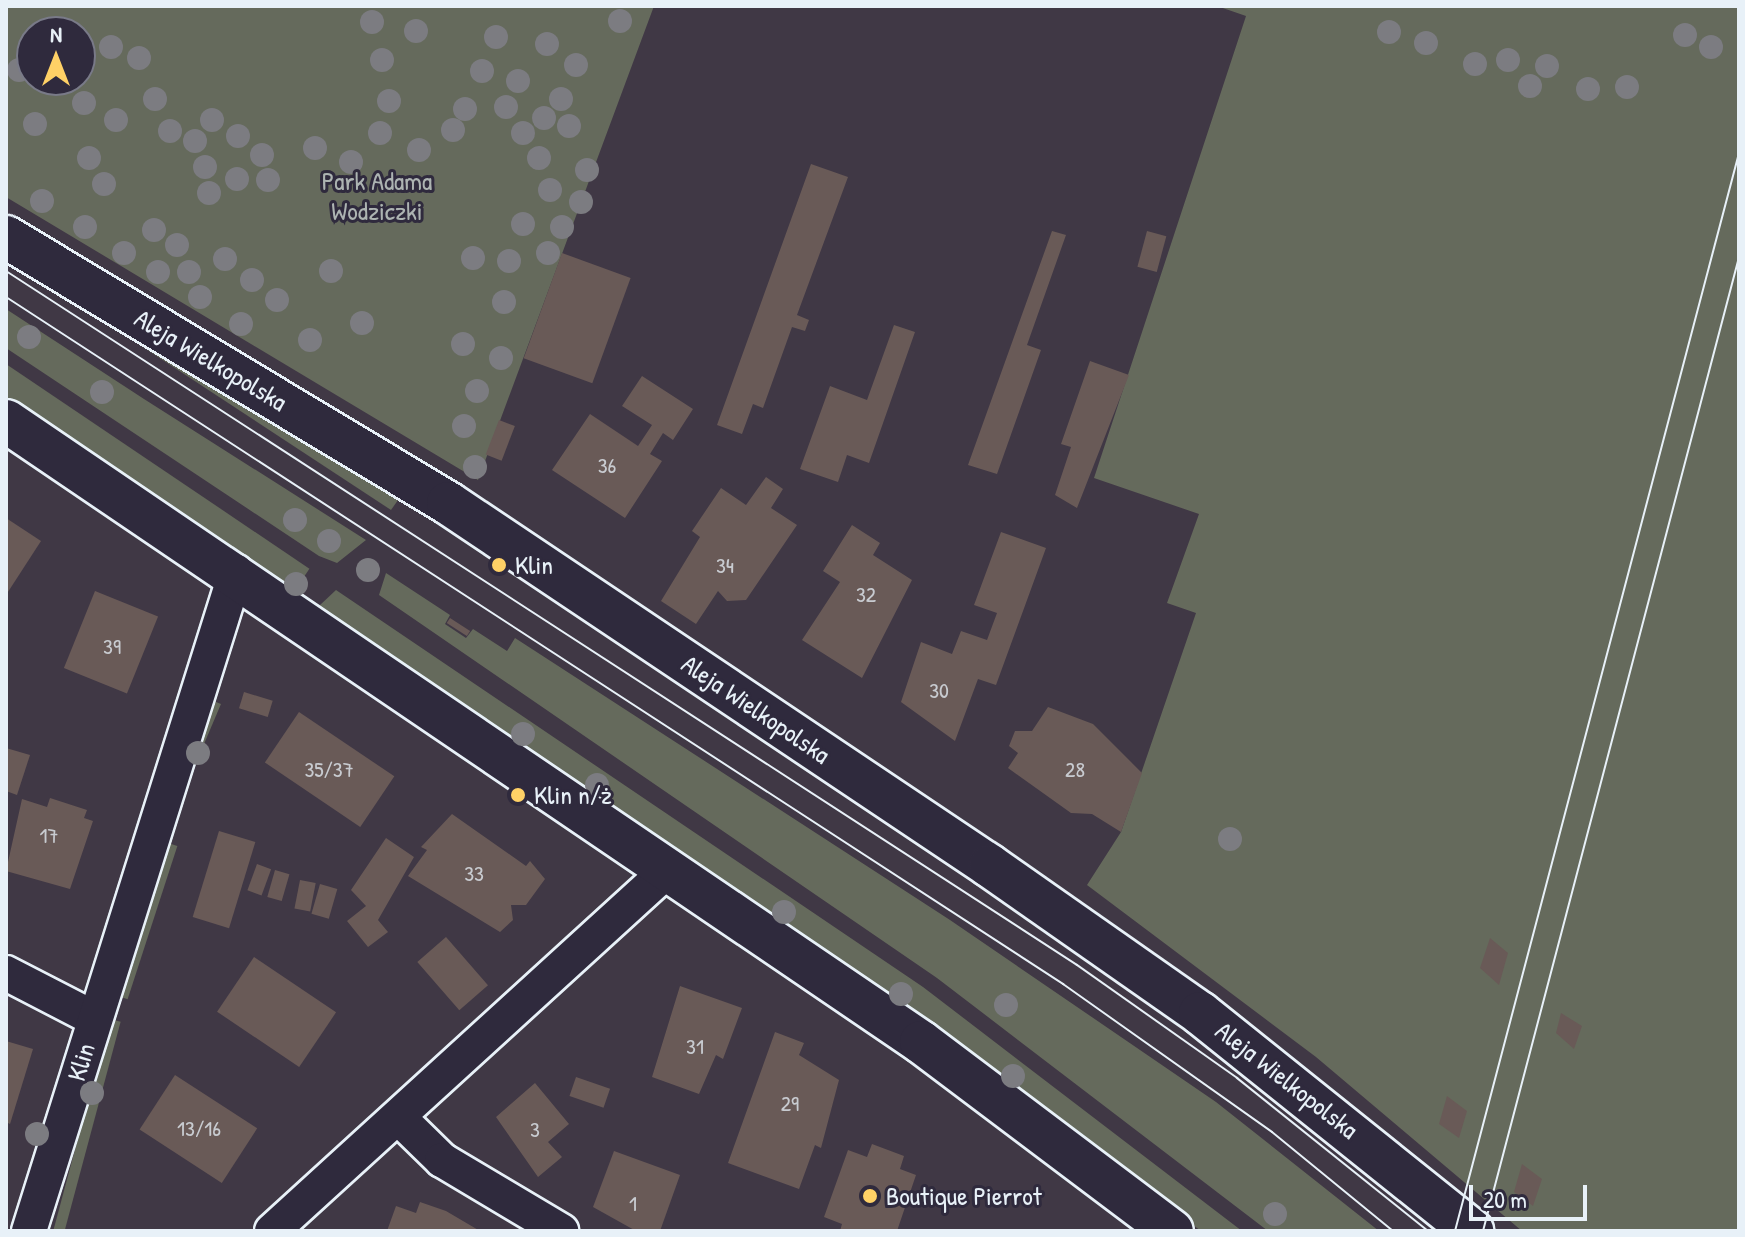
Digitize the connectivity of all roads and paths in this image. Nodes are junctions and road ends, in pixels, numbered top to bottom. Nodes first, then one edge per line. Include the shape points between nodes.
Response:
1 (6, 237) edge
2 (6, 421) edge
3 (236, 572) junction
4 (670, 868) junction
5 (6, 973) edge
6 (95, 1019) junction
7 (398, 1117) junction
8 (29, 1231) edge
9 (272, 1231) edge
10 (561, 1231) edge
11 (1172, 1231) edge
12 (1472, 1231) edge

1 - 12 street, Aleja Wielkopolska via 448,503 990,866 1200,1013
2 - 3 street
3 - 4 street
3 - 6 street, Klin
4 - 7 street
4 - 11 street via 921,1042
5 - 6 street
6 - 8 street, Klin
7 - 9 street
7 - 10 street via 442,1160

